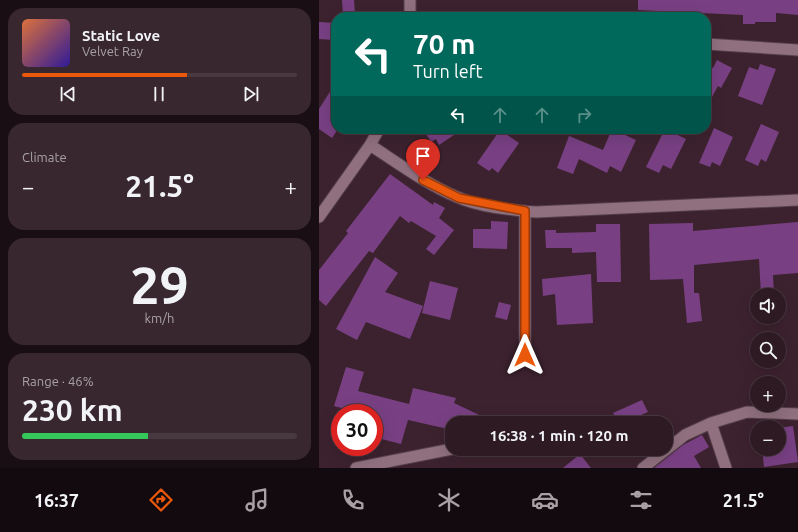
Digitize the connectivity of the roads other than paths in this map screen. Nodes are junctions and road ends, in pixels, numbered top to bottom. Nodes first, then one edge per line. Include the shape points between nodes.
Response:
1 (410, 0) edge
2 (410, 12) edge
3 (711, 44) edge
4 (798, 50) edge
5 (376, 134) edge
6 (370, 145) junction
7 (798, 200) edge
8 (525, 211) junction
9 (319, 217) edge
10 (525, 355) dead end
11 (798, 414) edge
12 (711, 423) junction
13 (445, 450) edge
14 (356, 468) edge
15 (643, 468) edge
16 (726, 468) edge

1 - 2 street
3 - 4 street
5 - 6 street
6 - 8 street via 423,180 459,198
6 - 9 street
7 - 8 street
8 - 10 street
11 - 12 street via 747,412
12 - 15 street via 685,435
12 - 16 street
13 - 14 street

